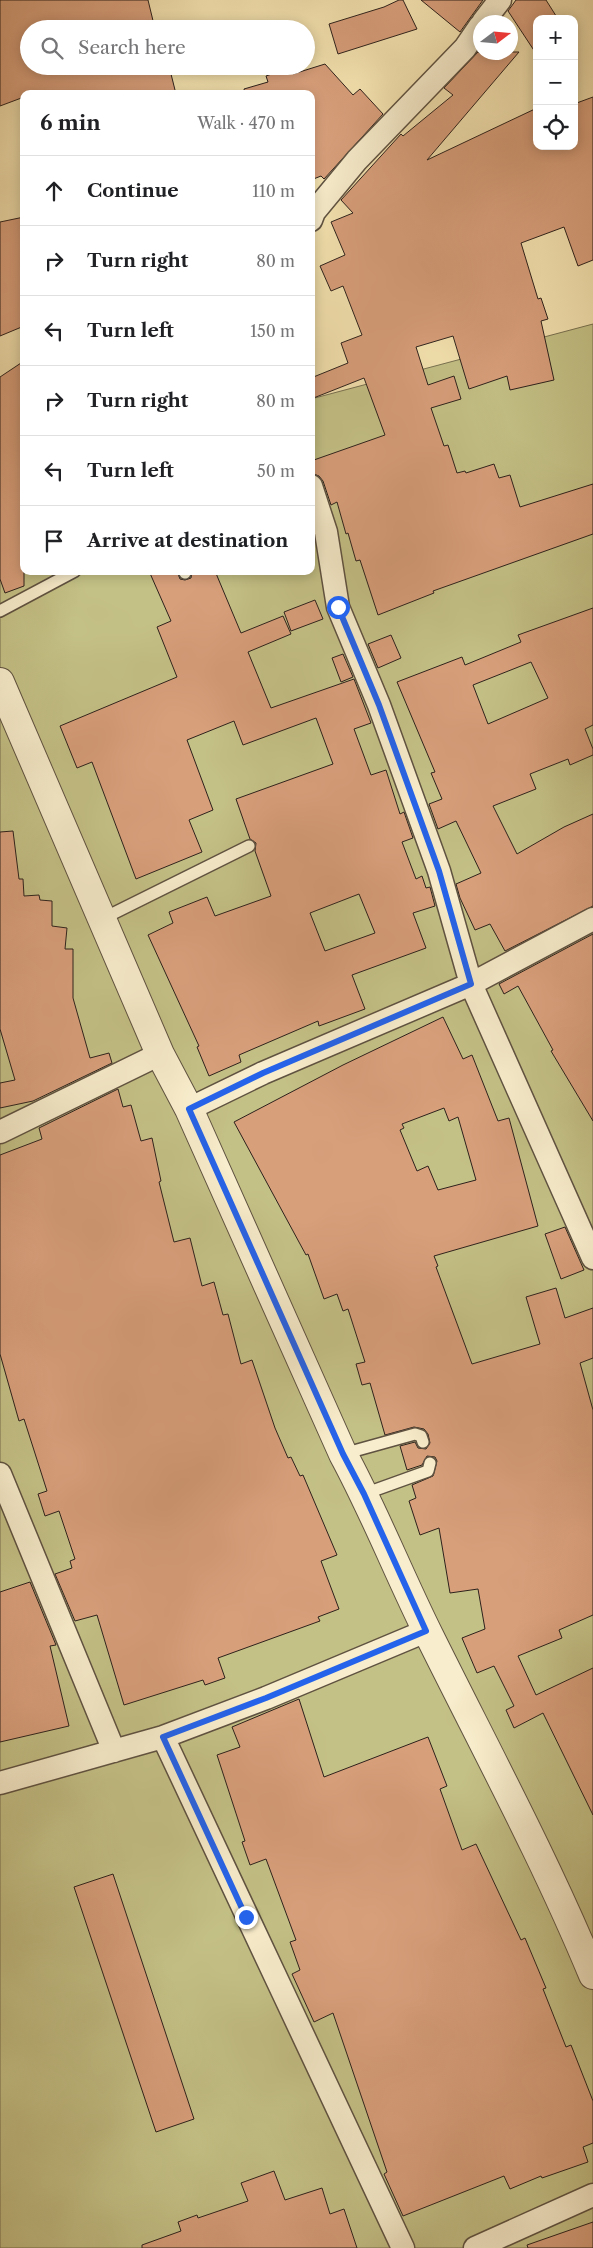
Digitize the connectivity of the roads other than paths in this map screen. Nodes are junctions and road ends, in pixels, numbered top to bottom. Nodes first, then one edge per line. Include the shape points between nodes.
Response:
1 (500, 0) edge
2 (488, 15) edge
3 (473, 36) edge
4 (315, 211) edge
5 (315, 498) edge
6 (68, 575) edge
7 (0, 611) edge
8 (1, 685) edge
9 (249, 846) dead end
10 (102, 918) junction
11 (593, 919) edge
12 (471, 984) junction
13 (160, 1054) junction
14 (189, 1109) junction
15 (0, 1132) edge
16 (593, 1258) edge
17 (423, 1442) dead end
18 (343, 1454) junction
19 (430, 1463) dead end
20 (0, 1474) edge
21 (364, 1494) junction
22 (426, 1631) junction
23 (163, 1737) junction
24 (114, 1751) junction
25 (0, 1783) edge
26 (593, 1975) edge
27 (593, 2195) edge
28 (403, 2248) edge
29 (475, 2248) edge

1 - 2 street
3 - 4 street via 416,101 357,160
5 - 12 street via 326,532 338,607 379,705 439,871
6 - 7 lane
8 - 10 street
9 - 10 lane
10 - 13 street
11 - 12 street
12 - 14 street via 263,1073
12 - 16 street
13 - 14 street
13 - 15 street
14 - 18 street
17 - 18 lane via 421,1436 415,1434
18 - 21 street
19 - 21 lane via 428,1472
20 - 24 street
21 - 22 street
22 - 23 street
22 - 26 street via 568,1915
23 - 24 street
23 - 28 street
24 - 25 street
27 - 29 street

